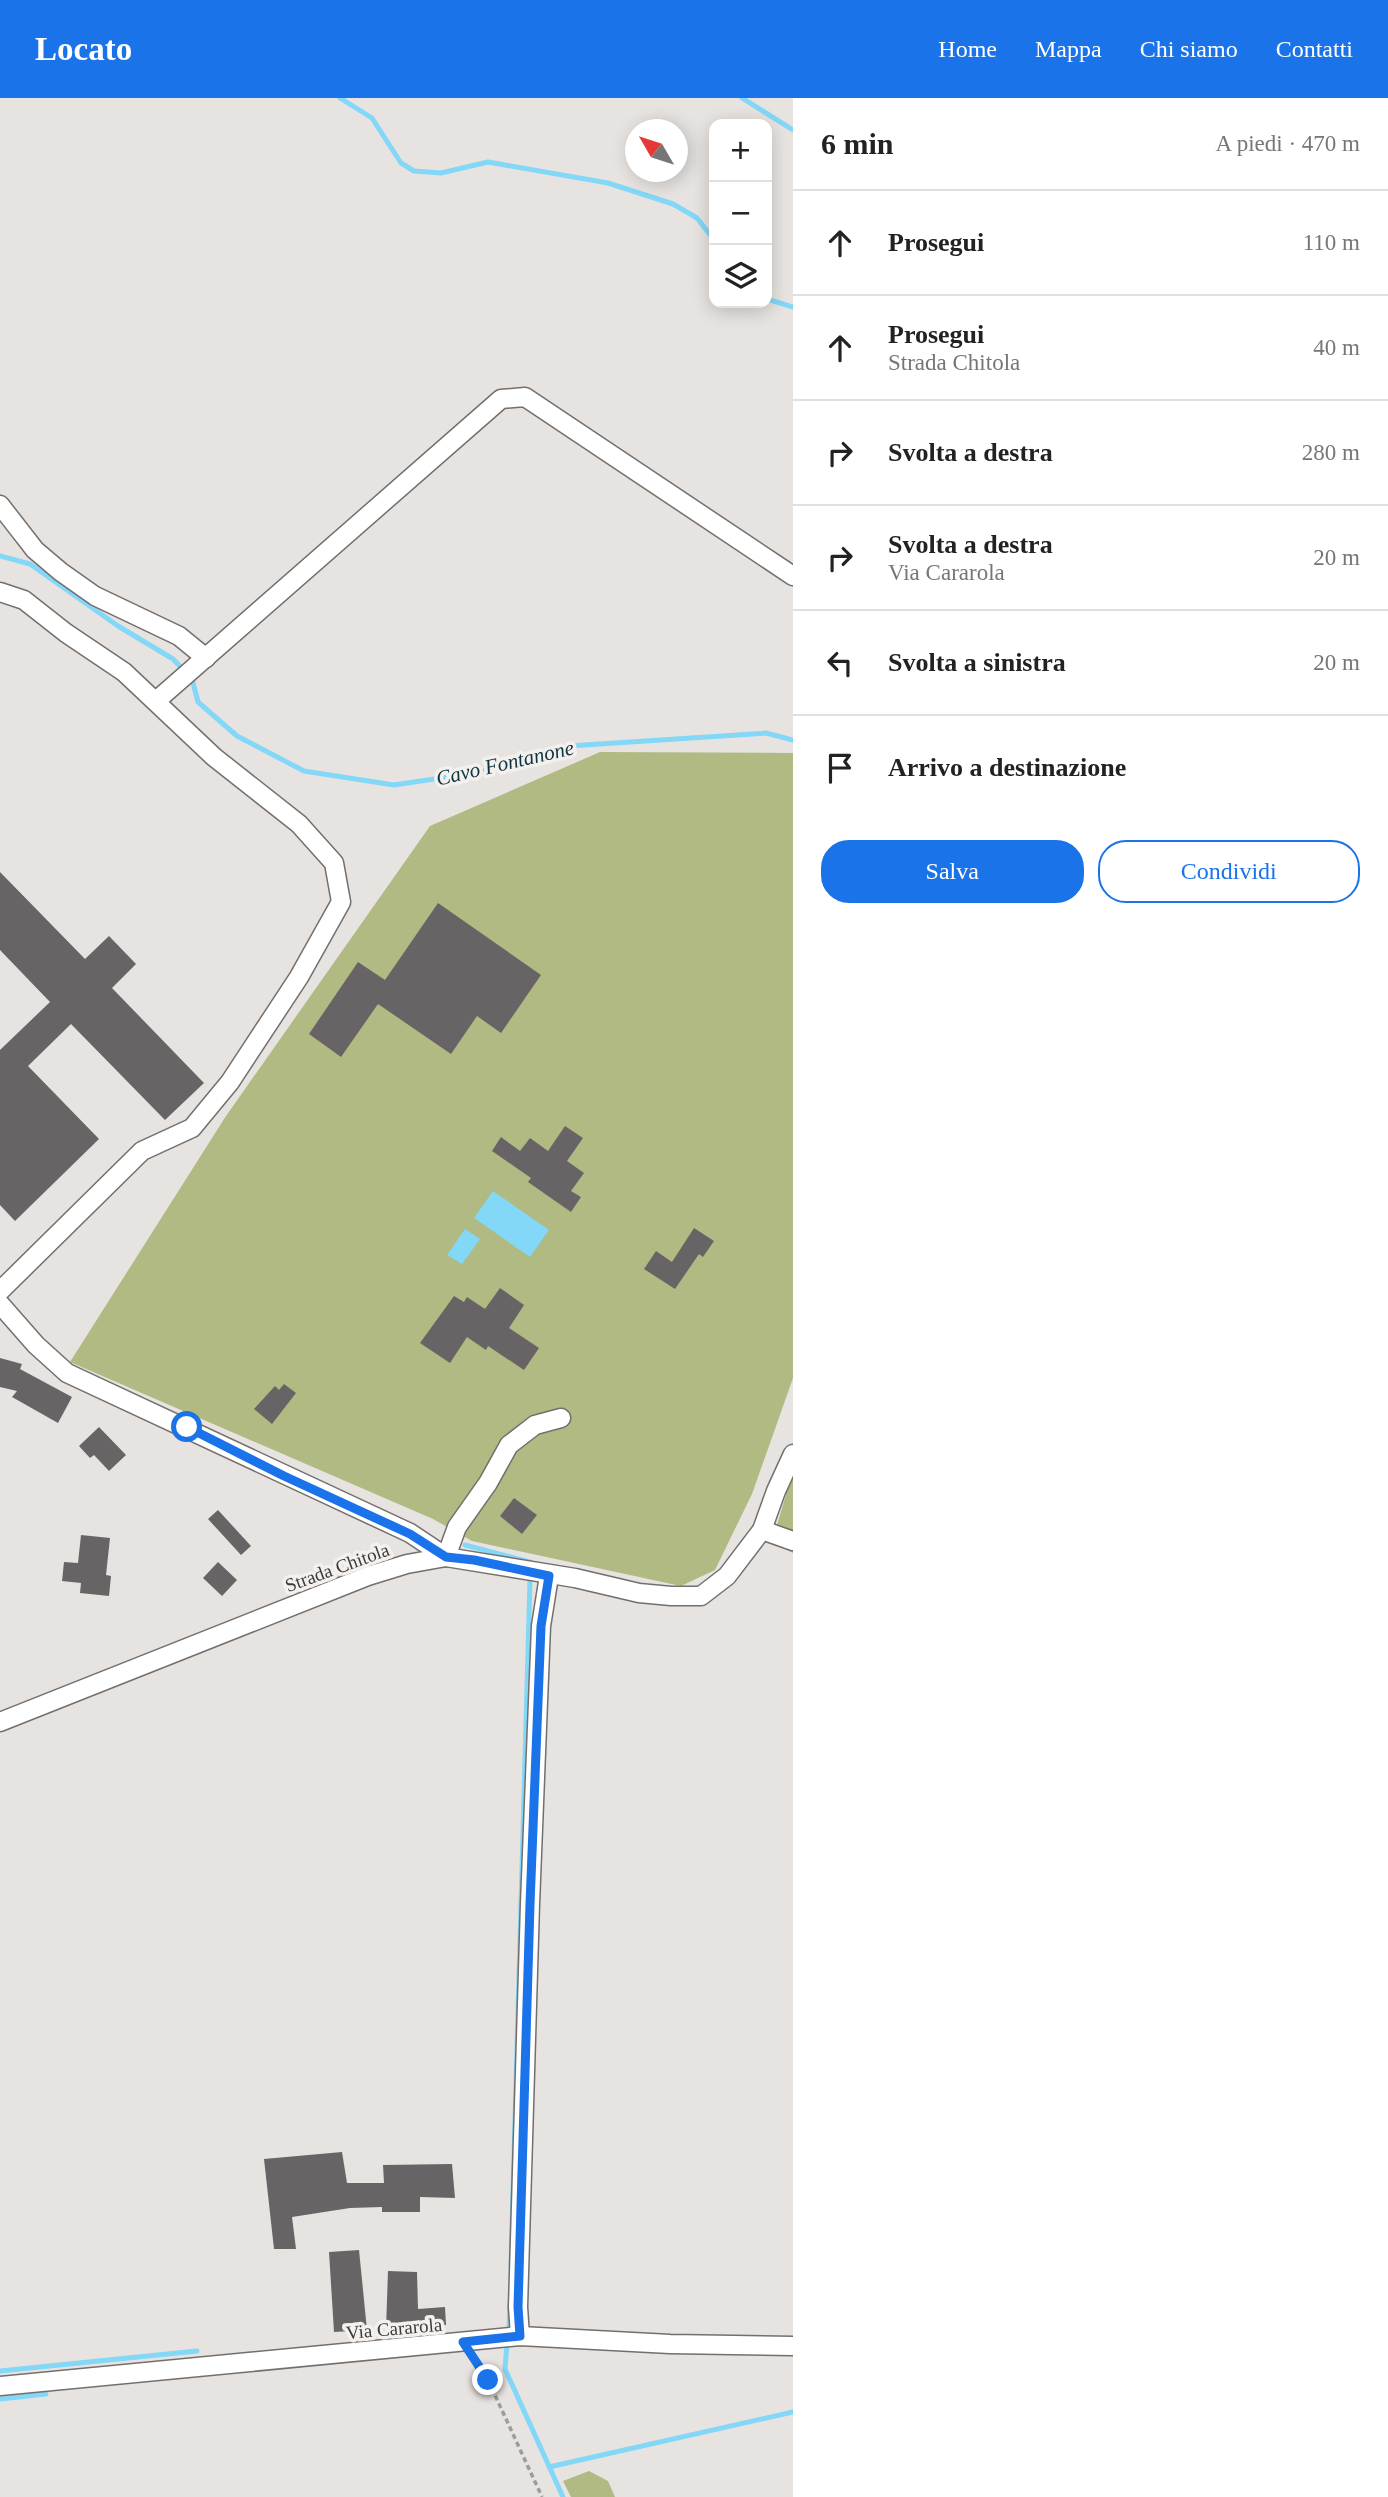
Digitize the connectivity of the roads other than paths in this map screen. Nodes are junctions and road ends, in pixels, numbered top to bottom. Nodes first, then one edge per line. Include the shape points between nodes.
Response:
1 (0, 505) edge
2 (793, 576) edge
3 (0, 592) edge
4 (193, 669) junction
5 (156, 701) junction
6 (0, 1292) edge
7 (0, 1304) edge
8 (561, 1418) dead end
9 (793, 1454) edge
10 (762, 1530) junction
11 (793, 1541) edge
12 (446, 1557) junction
13 (549, 1576) junction
14 (0, 1722) edge
15 (520, 2336) junction
16 (793, 2346) edge
17 (0, 2386) edge

1 - 4 street via 35,550 83,588 179,636
2 - 4 street via 525,397 501,399
3 - 5 street via 24,600 124,672
4 - 5 street
5 - 6 street via 214,757 299,824 334,863 341,902 238,1071 192,1128 142,1151
7 - 12 street via 67,1373 410,1534
8 - 12 street via 534,1425 509,1445 457,1527
9 - 10 street, Strada Chitola
10 - 11 street
10 - 13 street, Strada Chitola via 727,1576 701,1596 650,1594
12 - 13 street, Strada Chitola
12 - 14 street, Strada Chitola via 368,1576
13 - 15 street via 541,1626 531,1876
15 - 16 street, Via Cararola
15 - 17 street, Via Cararola

